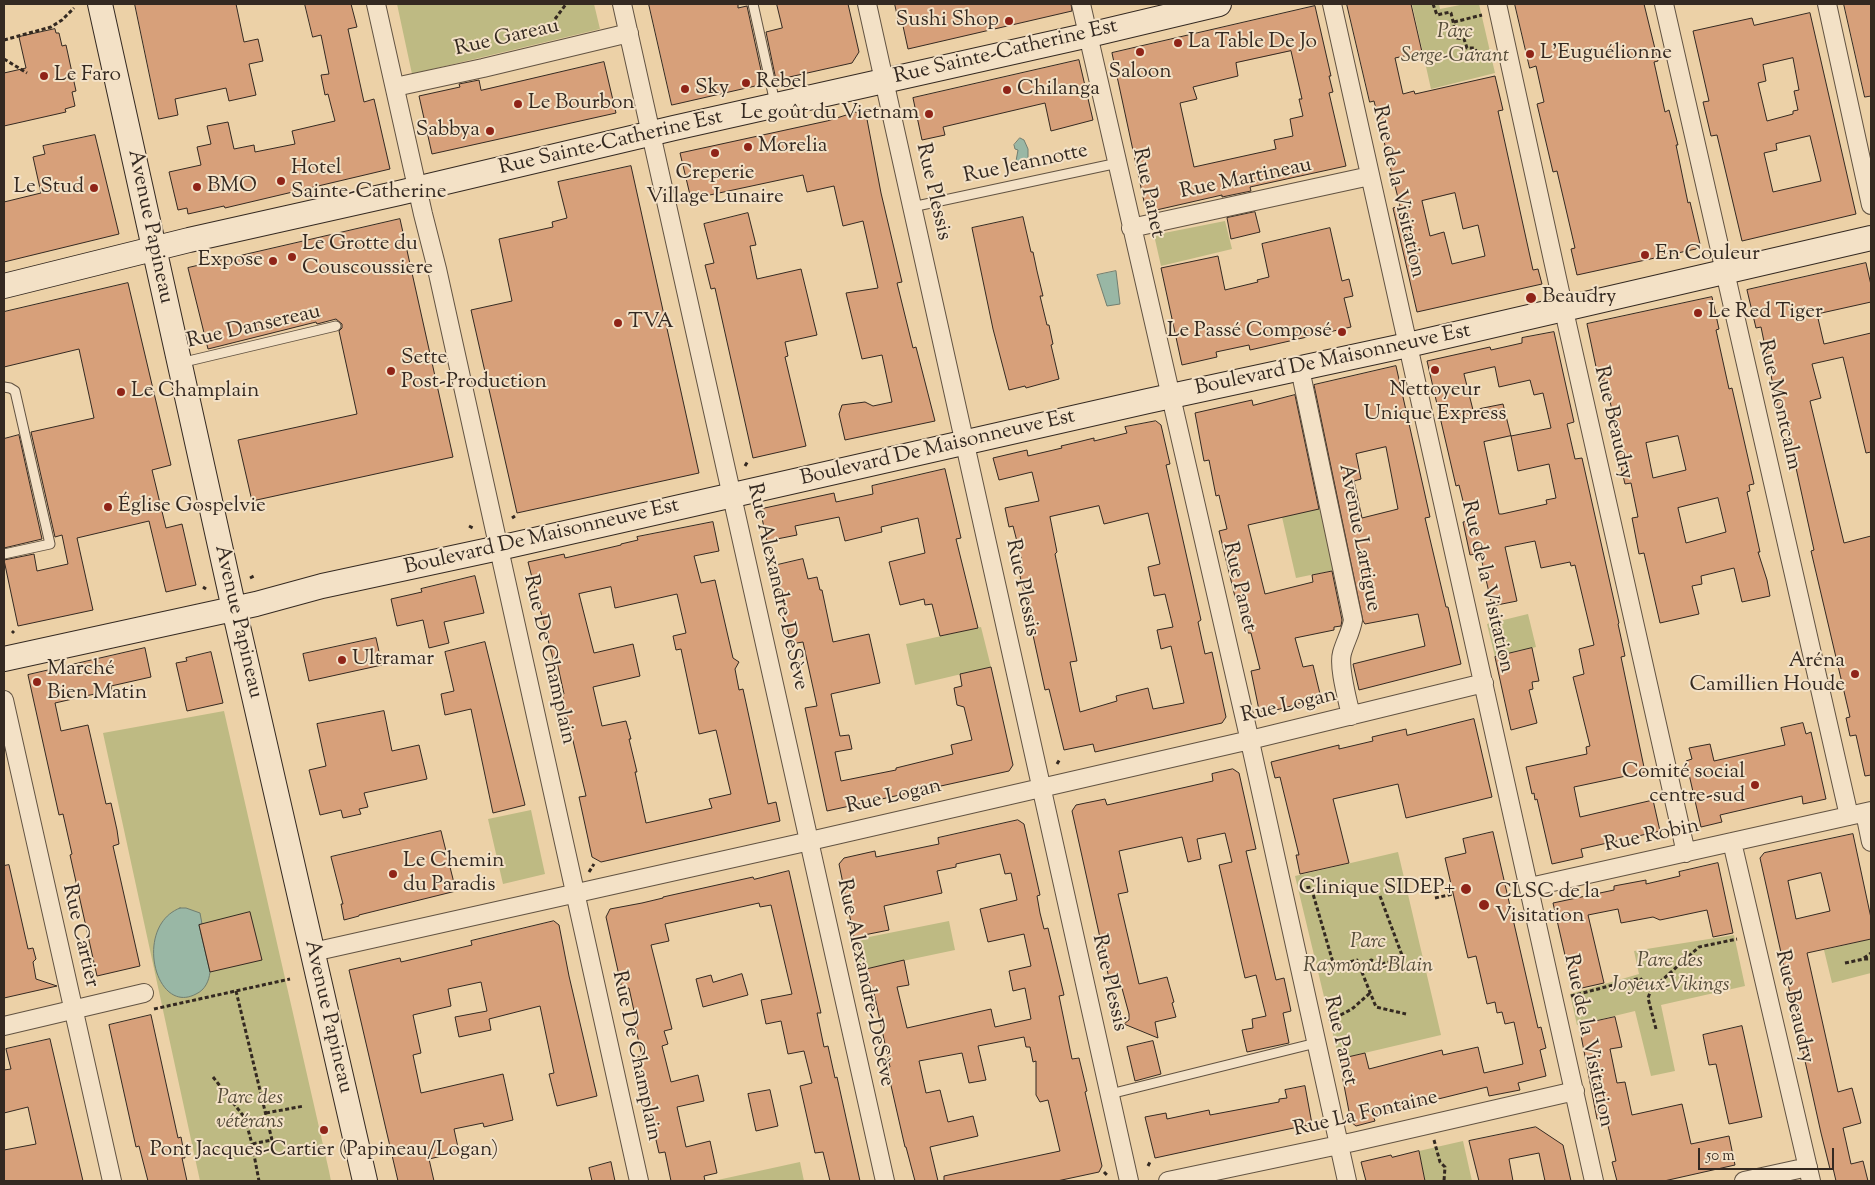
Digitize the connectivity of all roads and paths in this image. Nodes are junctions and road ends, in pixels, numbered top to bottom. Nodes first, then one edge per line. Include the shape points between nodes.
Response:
1 (100, 4) edge
2 (376, 4) edge
3 (566, 4) edge
4 (622, 4) edge
5 (753, 4) edge
6 (867, 4) edge
7 (1081, 4) edge
8 (1219, 4) edge
9 (1332, 4) edge
10 (1433, 4) edge
11 (1664, 4) edge
12 (1827, 4) edge
13 (74, 8) dead end
14 (1491, 9) edge
15 (555, 19) dead end
16 (1454, 22) junction
17 (629, 33) junction
18 (1089, 35) junction
19 (4, 40) edge
20 (1494, 54) dead end
21 (4, 59) edge
22 (27, 73) dead end
23 (884, 81) junction
24 (394, 87) junction
25 (775, 106) junction
26 (652, 134) junction
27 (1118, 163) junction
28 (1370, 176) junction
29 (418, 189) junction
30 (1871, 205) edge
31 (912, 207) junction
32 (1131, 228) junction
33 (1871, 238) edge
34 (154, 249) junction
35 (1725, 273) junction
36 (4, 286) edge
37 (1564, 309) junction
38 (336, 326) dead end
39 (1408, 345) junction
40 (180, 363) junction
41 (1300, 369) junction
42 (4, 387) edge
43 (1171, 396) junction
44 (966, 443) junction
45 (748, 461) dead end
46 (744, 466) dead end
47 (732, 495) junction
48 (499, 548) junction
49 (4, 554) edge
50 (254, 576) dead end
51 (250, 578) dead end
52 (234, 608) junction
53 (4, 659) edge
54 (1484, 683) junction
55 (4, 700) edge
56 (1351, 716) junction
57 (1250, 740) junction
58 (1060, 759) dead end
59 (1057, 764) dead end
60 (1041, 787) junction
61 (1862, 814) edge
62 (810, 841) junction
63 (1732, 842) junction
64 (1871, 842) edge
65 (1686, 852) junction
66 (594, 864) dead end
67 (589, 872) dead end
68 (1530, 887) junction
69 (1297, 890) dead end
70 (576, 893) junction
71 (1453, 894) dead end
72 (1380, 896) dead end
73 (1435, 898) dead end
74 (1739, 938) dead end
75 (313, 952) junction
76 (1871, 954) edge
77 (1864, 959) junction
78 (1871, 959) edge
79 (1845, 963) dead end
80 (1334, 966) junction
81 (1315, 971) dead end
82 (1361, 971) junction
83 (290, 979) dead end
84 (236, 990) junction
85 (1650, 990) junction
86 (144, 993) dead end
87 (1370, 993) junction
88 (1568, 997) dead end
89 (72, 1009) junction
90 (153, 1009) dead end
91 (1406, 1014) dead end
92 (1326, 1022) dead end
93 (4, 1026) edge
94 (1656, 1029) dead end
95 (1316, 1043) junction
96 (213, 1077) dead end
97 (1574, 1091) junction
98 (1110, 1094) junction
99 (304, 1106) dead end
100 (266, 1114) junction
101 (1434, 1140) dead end
102 (252, 1144) junction
103 (1339, 1145) junction
104 (1809, 1174) edge
105 (362, 1177) edge
106 (112, 1181) edge
107 (259, 1181) edge
108 (639, 1181) edge
109 (885, 1181) edge
110 (1129, 1181) edge
111 (1168, 1181) edge
112 (1347, 1181) edge
113 (1444, 1181) edge
114 (1594, 1181) edge
115 (1744, 1181) edge

1 - 34 street, Avenue Papineau
2 - 24 street, Rue De Champlain
3 - 15 path
4 - 17 street, Rue Alexandre-DeSève
5 - 25 lane
6 - 23 street, Rue Plessis
7 - 18 street, Rue Panet
8 - 18 street, Rue Sainte-Catherine Est
9 - 28 street, Rue de la Visitation
10 - 16 path via 1435,14 1450,12
11 - 35 street, Rue Montcalm
12 - 30 street
13 - 19 path via 52,27
14 - 16 path
14 - 37 street, Rue Beaudry
16 - 20 path via 1458,38 1464,39 1468,48 1475,48 1477,56
17 - 24 street, Rue Gareau
17 - 26 street, Rue Alexandre-DeSève
18 - 23 street, Rue Sainte-Catherine Est
18 - 27 street, Rue Panet
21 - 22 path
23 - 25 street, Rue Sainte-Catherine Est
23 - 31 street, Rue Plessis
24 - 29 street, Rue De Champlain
25 - 26 street, Rue Sainte-Catherine Est
26 - 29 street, Rue Sainte-Catherine Est
26 - 47 street, Rue Alexandre-DeSève
27 - 31 lane, Rue Jeannotte
27 - 32 street, Rue Panet
28 - 32 street, Rue Martineau
28 - 39 street, Rue de la Visitation
29 - 34 street, Rue Sainte-Catherine Est
29 - 48 street, Rue De Champlain
31 - 44 street, Rue Plessis
32 - 43 street, Rue Panet
33 - 35 street, Boulevard De Maisonneuve Est
34 - 36 street, Rue Sainte-Catherine Est
34 - 40 street, Avenue Papineau
35 - 37 street, Boulevard De Maisonneuve Est
35 - 61 street, Rue Montcalm
37 - 39 street, Boulevard De Maisonneuve Est
37 - 65 street, Rue Beaudry
38 - 40 lane, Rue Dansereau
39 - 41 street, Boulevard De Maisonneuve Est
39 - 54 street, Rue de la Visitation
40 - 52 street, Avenue Papineau
41 - 43 street, Boulevard De Maisonneuve Est
41 - 56 street, Avenue Lartigue via 1353,620 1341,654
42 - 49 lane via 15,391 50,544
43 - 44 street, Boulevard De Maisonneuve Est
43 - 57 street, Rue Panet
44 - 47 street, Boulevard De Maisonneuve Est
44 - 60 street, Rue Plessis
45 - 46 path
47 - 48 street, Boulevard De Maisonneuve Est
47 - 62 street, Rue Alexandre-DeSève
48 - 52 street, Boulevard De Maisonneuve Est
48 - 70 street, Rue De Champlain
50 - 51 path
52 - 53 street, Boulevard De Maisonneuve Est
52 - 75 street, Avenue Papineau
54 - 56 street, Rue Logan
54 - 68 street, Rue de la Visitation
55 - 89 street, Rue Cartier
56 - 57 street, Rue Logan
57 - 60 street, Rue Logan
57 - 95 street, Rue Panet
58 - 59 path
60 - 62 street, Rue Logan
60 - 98 street, Rue Plessis
61 - 63 street, Rue Robin
61 - 64 street, Rue Montcalm
62 - 70 street, Rue Logan
62 - 109 street, Rue Alexandre-DeSève
63 - 65 street, Rue Robin
63 - 104 street, Rue Beaudry
65 - 68 street, Rue Robin
66 - 67 path
68 - 97 street, Rue de la Visitation
69 - 80 path via 1311,887
70 - 75 street, Rue Logan
70 - 108 street, Rue De Champlain
71 - 73 path
72 - 82 path via 1403,958 1382,964 1371,960
74 - 85 path via 1699,947
75 - 105 street, Avenue Papineau
76 - 77 path
77 - 78 path
77 - 79 path
80 - 81 path
80 - 82 path via 1357,960
82 - 87 path
83 - 84 path
84 - 90 path
84 - 100 path
85 - 88 path via 1640,978
85 - 94 path via 1648,998
86 - 89 street
87 - 91 path via 1376,1007
87 - 92 path via 1352,1009
89 - 93 street
89 - 106 street, Rue Cartier
95 - 98 lane
95 - 103 street, Rue Panet
96 - 102 path via 246,1118
97 - 103 street, Rue La Fontaine
97 - 114 street, Rue de la Visitation
98 - 110 street, Rue Plessis
99 - 100 path
100 - 102 path via 272,1140
101 - 113 path via 1440,1162 1445,1167
102 - 107 path
103 - 111 street, Rue La Fontaine
103 - 112 street, Rue Panet
104 - 115 street

